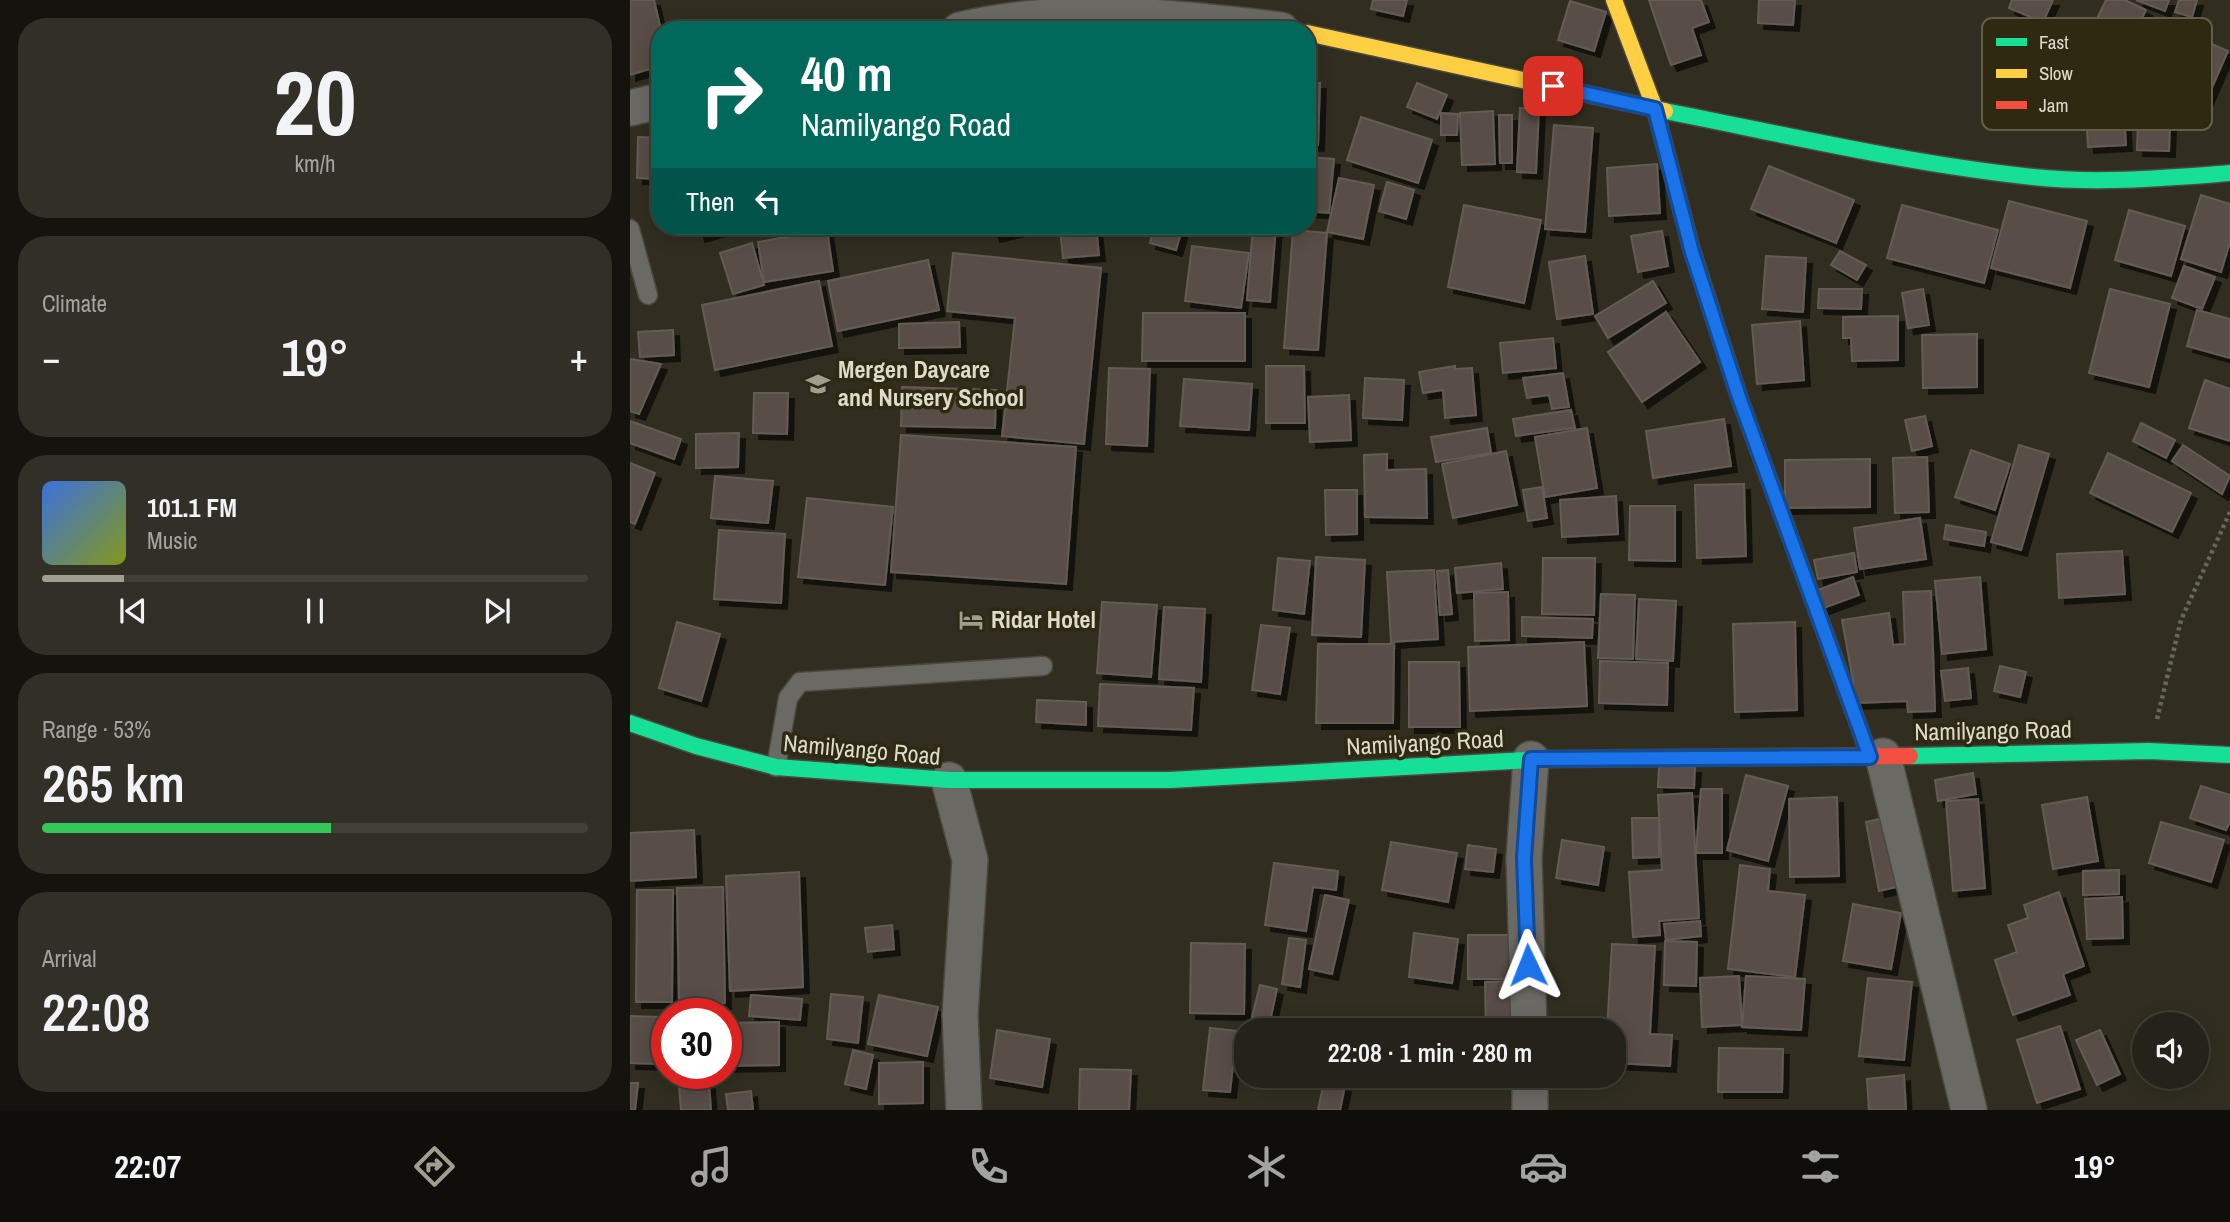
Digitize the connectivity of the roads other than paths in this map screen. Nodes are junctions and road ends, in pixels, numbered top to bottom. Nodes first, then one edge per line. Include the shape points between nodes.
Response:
1 (1614, 0) edge
2 (997, 21) edge
3 (1207, 21) edge
4 (1316, 35) edge
5 (651, 103) edge
6 (630, 108) edge
7 (1655, 109) junction
8 (2230, 173) edge
9 (630, 229) edge
10 (648, 295) dead end
11 (1043, 666) dead end
12 (630, 723) edge
13 (2230, 755) edge
14 (1876, 756) junction
15 (1531, 759) junction
16 (776, 766) junction
17 (949, 780) junction
18 (1530, 1018) edge
19 (1530, 1088) edge
20 (964, 1110) edge
21 (1530, 1110) edge
22 (1969, 1110) edge

1 - 7 street
2 - 3 street via 1073,15
4 - 7 street
5 - 6 street
7 - 8 street via 1908,159 2035,177 2156,179
7 - 14 street via 1692,252 1739,397
9 - 10 lane
11 - 16 lane via 800,682 788,698
12 - 16 street, Namilyango Road via 695,746
13 - 14 street, Namilyango Road via 2149,751
14 - 15 street, Namilyango Road
14 - 22 street
15 - 17 street, Namilyango Road via 1170,780
15 - 18 street via 1524,858
16 - 17 street, Namilyango Road
17 - 20 street via 970,860 960,1015
19 - 21 street

